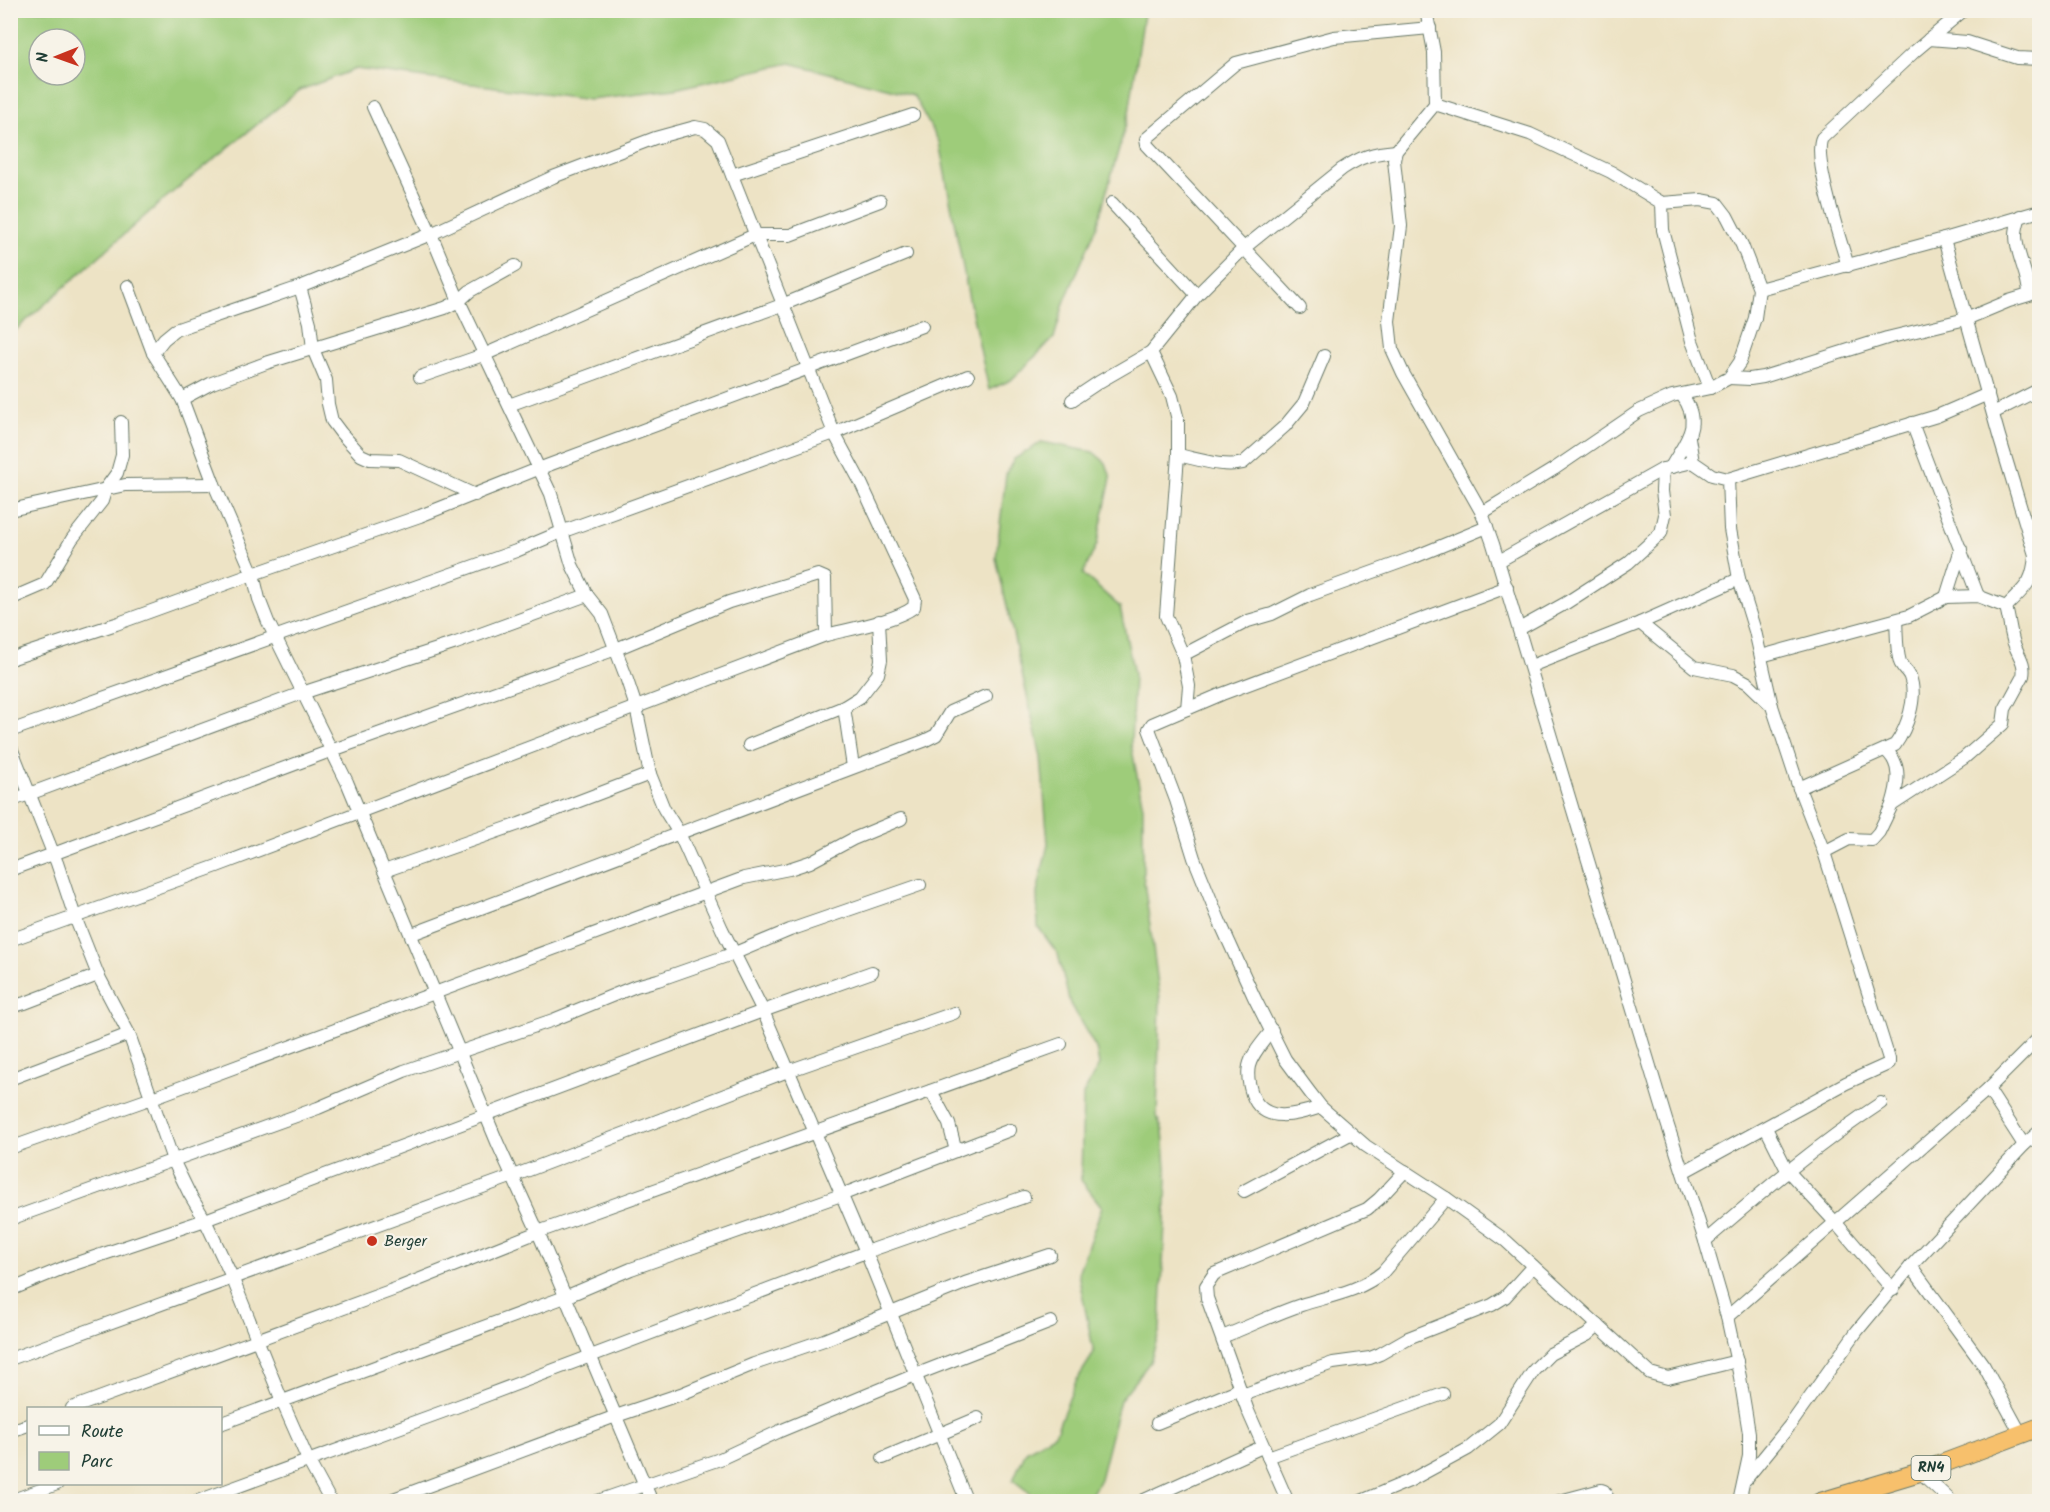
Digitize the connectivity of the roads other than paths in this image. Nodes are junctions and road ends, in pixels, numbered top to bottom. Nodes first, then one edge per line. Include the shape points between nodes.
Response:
1 (1426, 10) edge
2 (1964, 10) edge
3 (1430, 28) junction
4 (1929, 39) junction
5 (2040, 59) edge
6 (1435, 104) junction
7 (373, 107) dead end
8 (913, 115) dead end
9 (1396, 151) junction
10 (732, 175) junction
11 (880, 201) dead end
12 (1112, 203) dead end
13 (1662, 203) junction
14 (2040, 211) edge
15 (2020, 216) junction
16 (431, 234) junction
17 (755, 235) junction
18 (1944, 239) junction
19 (1244, 248) junction
20 (906, 254) dead end
21 (515, 266) dead end
22 (1848, 266) junction
23 (128, 286) dead end
24 (300, 287) junction
25 (1759, 289) junction
26 (1197, 295) junction
27 (459, 301) junction
28 (782, 304) junction
29 (1300, 308) dead end
30 (1966, 319) junction
31 (922, 326) dead end
32 (313, 349) junction
33 (1151, 352) junction
34 (153, 353) junction
35 (486, 354) junction
36 (1324, 356) dead end
37 (1740, 362) junction
38 (807, 369) junction
39 (1702, 369) junction
40 (420, 376) dead end
41 (968, 376) dead end
42 (1729, 378) junction
43 (1750, 379) junction
44 (1710, 388) junction
45 (2038, 392) edge
46 (1686, 393) junction
47 (1988, 394) junction
48 (182, 399) junction
49 (1072, 400) dead end
50 (509, 405) junction
51 (1993, 413) junction
52 (121, 423) dead end
53 (1912, 423) junction
54 (834, 433) junction
55 (1689, 438) junction
56 (1178, 455) junction
57 (1693, 462) junction
58 (1667, 468) junction
59 (538, 469) junction
60 (1728, 479) junction
61 (214, 484) junction
62 (106, 488) junction
63 (475, 495) junction
64 (10, 510) edge
65 (1482, 513) junction
66 (1487, 527) junction
67 (561, 532) junction
68 (1961, 549) junction
69 (2037, 554) edge
70 (1498, 561) junction
71 (253, 574) junction
72 (1739, 579) junction
73 (1507, 587) junction
74 (587, 595) junction
75 (1978, 596) junction
76 (1946, 597) junction
77 (10, 599) edge
78 (2006, 607) junction
79 (1896, 620) junction
80 (879, 621) junction
81 (1640, 623) junction
82 (1520, 629) junction
83 (276, 635) junction
84 (826, 635) junction
85 (616, 649) junction
86 (1183, 655) junction
87 (1761, 656) junction
88 (10, 659) edge
89 (1531, 666) junction
90 (302, 693) junction
91 (986, 696) dead end
92 (1772, 706) junction
93 (636, 707) junction
94 (844, 707) junction
95 (1187, 709) junction
96 (10, 731) edge
97 (10, 745) edge
98 (749, 745) dead end
99 (333, 750) junction
100 (1885, 750) junction
101 (853, 767) junction
102 (650, 774) junction
103 (1799, 788) junction
104 (30, 794) junction
105 (10, 801) edge
106 (1892, 805) junction
107 (359, 811) junction
108 (901, 819) dead end
109 (679, 833) junction
110 (1824, 852) junction
111 (54, 855) junction
112 (10, 870) edge
113 (384, 871) junction
114 (920, 885) dead end
115 (706, 892) junction
116 (75, 917) junction
117 (412, 934) junction
118 (10, 940) edge
119 (735, 953) junction
120 (873, 972) dead end
121 (98, 975) junction
122 (436, 991) junction
123 (10, 1007) edge
124 (763, 1011) junction
125 (954, 1013) dead end
126 (1272, 1030) junction
127 (129, 1034) junction
128 (2040, 1036) edge
129 (1061, 1044) dead end
130 (460, 1053) junction
131 (788, 1071) junction
132 (10, 1079) edge
133 (1988, 1089) junction
134 (931, 1091) junction
135 (152, 1098) junction
136 (1881, 1103) dead end
137 (1321, 1107) junction
138 (486, 1114) junction
139 (1766, 1128) junction
140 (1010, 1130) dead end
141 (2040, 1131) edge
142 (815, 1133) junction
143 (1350, 1134) junction
144 (2024, 1145) junction
145 (10, 1148) edge
146 (956, 1151) junction
147 (173, 1160) junction
148 (1787, 1170) junction
149 (1405, 1172) junction
150 (1683, 1172) junction
151 (513, 1176) junction
152 (1244, 1191) dead end
153 (841, 1195) junction
154 (1024, 1197) dead end
155 (1446, 1198) junction
156 (10, 1219) edge
157 (205, 1220) junction
158 (1835, 1222) junction
159 (538, 1232) junction
160 (1705, 1241) junction
161 (866, 1252) junction
162 (1050, 1255) dead end
163 (1533, 1266) junction
164 (1911, 1266) junction
165 (232, 1277) junction
166 (10, 1290) edge
167 (1893, 1290) junction
168 (565, 1297) junction
169 (890, 1313) junction
170 (1726, 1317) junction
171 (1051, 1322) dead end
172 (1598, 1325) junction
173 (1222, 1337) junction
174 (257, 1341) junction
175 (591, 1356) junction
176 (10, 1359) edge
177 (1737, 1360) junction
178 (915, 1375) junction
179 (1241, 1392) junction
180 (1443, 1394) dead end
181 (282, 1401) junction
182 (75, 1407) edge
183 (616, 1416) junction
184 (978, 1418) dead end
185 (1157, 1422) dead end
186 (222, 1423) edge
187 (27, 1425) edge
188 (2040, 1427) edge
189 (10, 1431) edge
190 (2021, 1434) junction
191 (939, 1436) junction
192 (1265, 1452) junction
193 (883, 1458) dead end
194 (308, 1460) junction
195 (1920, 1472) junction
196 (1745, 1480) junction
197 (54, 1485) edge
198 (644, 1485) junction
199 (966, 1499) edge
200 (11, 1501) edge
201 (195, 1502) edge
202 (331, 1502) edge
203 (385, 1502) edge
204 (595, 1502) edge
205 (652, 1502) edge
206 (952, 1502) edge
207 (1140, 1502) edge
208 (1288, 1502) edge
209 (1359, 1502) edge
210 (1556, 1502) edge
211 (1610, 1502) edge
212 (1739, 1502) edge
213 (1820, 1502) edge
214 (1952, 1502) edge

1 - 3 street
2 - 4 street
3 - 6 street via 1436,70
3 - 19 street via 1334,37 1236,63 1150,134 1147,145
4 - 5 street via 1967,42 2017,58
4 - 22 street via 1819,144 1823,177
6 - 9 street
6 - 13 street via 1530,134 1611,172
7 - 16 street
8 - 10 street
9 - 19 street via 1359,158
9 - 65 street via 1395,184 1401,226 1390,304 1391,341 1403,373
10 - 16 street via 718,140 705,129 695,128 655,138 553,177
10 - 17 street
11 - 17 street via 790,235
12 - 26 street
13 - 25 street via 1717,203 1743,245
13 - 39 street via 1663,231
14 - 15 street
15 - 18 street
15 - 30 street via 2016,244 2029,295
16 - 24 street
16 - 27 street
17 - 28 street
17 - 35 street
18 - 22 street
18 - 30 street
19 - 26 street
19 - 29 street
20 - 28 street
21 - 27 street
22 - 25 street
23 - 34 street
24 - 32 street
24 - 34 street via 175,330
25 - 37 street via 1755,318
26 - 33 street
27 - 32 street
27 - 35 street
28 - 38 street
28 - 50 street
30 - 43 street
30 - 47 street
31 - 38 street
32 - 48 street via 212,383
32 - 63 street via 326,380 332,421 361,455 399,460
33 - 49 street
33 - 56 street via 1172,396 1178,420
34 - 48 street
35 - 40 street
35 - 50 street
36 - 56 street via 1299,410 1243,463
37 - 42 street
37 - 43 street
38 - 54 street
38 - 59 street
39 - 44 street
39 - 46 street
41 - 54 street
42 - 43 street
42 - 44 street
44 - 46 street
45 - 51 street
46 - 55 street via 1693,414
46 - 65 street via 1639,411
47 - 51 street
47 - 53 street
48 - 61 street
50 - 59 street
51 - 69 street
52 - 62 street via 122,455 117,473
53 - 60 street
53 - 68 street
54 - 67 street
54 - 80 street via 915,599 909,611
55 - 57 street
55 - 58 street
56 - 86 street via 1166,616
57 - 58 street
57 - 60 street via 1712,475
58 - 70 street
58 - 82 street via 1661,532 1628,563
59 - 63 street
59 - 67 street via 551,494
60 - 72 street via 1730,529
61 - 62 street
61 - 71 street
62 - 64 street
62 - 77 street via 102,501 72,539 45,584
63 - 71 street
65 - 66 street
66 - 70 street
66 - 86 street via 1248,621
67 - 74 street
67 - 83 street
68 - 75 street
68 - 76 street
69 - 78 street via 2030,582
70 - 73 street
71 - 83 street via 259,599
71 - 88 street
72 - 81 street
72 - 87 street
73 - 82 street
73 - 95 street
74 - 85 street via 602,614
74 - 90 street
75 - 76 street
75 - 78 street
76 - 79 street
78 - 106 street via 2024,670 2003,724 1964,758
79 - 87 street
79 - 100 street via 1900,664 1912,683 1911,701 1901,736
80 - 84 street
80 - 94 street via 878,674 860,697
81 - 89 street
81 - 92 street via 1694,667 1733,675
82 - 89 street
83 - 90 street
83 - 96 street
84 - 85 street via 825,578 818,575 729,602
84 - 93 street
85 - 93 street
85 - 99 street
86 - 95 street via 1189,686
87 - 92 street
89 - 150 street
90 - 99 street
90 - 104 street
91 - 101 street via 950,712 936,735
92 - 103 street
93 - 102 street
93 - 107 street
94 - 98 street
94 - 101 street
95 - 126 street via 1152,724 1149,729 1208,892
97 - 104 street
99 - 107 street
99 - 111 street
100 - 103 street
100 - 106 street via 1891,754 1897,770
101 - 109 street
102 - 109 street
102 - 113 street
103 - 110 street
104 - 105 street
104 - 111 street
106 - 110 street via 1872,840 1849,839
107 - 113 street
107 - 116 street
108 - 115 street via 810,862
109 - 115 street
109 - 117 street
110 - 139 street via 1889,1063
111 - 112 street
111 - 116 street
113 - 117 street
114 - 119 street
115 - 119 street
115 - 122 street
116 - 118 street
116 - 121 street
117 - 122 street
119 - 124 street
119 - 130 street
120 - 124 street
121 - 123 street
121 - 127 street
122 - 130 street
122 - 135 street
124 - 131 street
124 - 138 street
125 - 131 street
126 - 137 street via 1284,1059
126 - 137 street via 1249,1065 1250,1087 1260,1109 1289,1114
127 - 132 street
127 - 135 street
128 - 133 street
129 - 134 street
130 - 138 street
130 - 147 street
131 - 142 street
131 - 151 street
133 - 144 street
133 - 158 street
134 - 142 street
134 - 146 street via 949,1124
135 - 145 street
135 - 147 street
136 - 148 street
137 - 143 street
138 - 151 street
138 - 157 street
139 - 148 street
139 - 150 street
140 - 146 street
141 - 144 street
142 - 153 street
142 - 159 street
143 - 149 street
143 - 152 street
144 - 164 street
146 - 153 street
147 - 156 street
147 - 157 street
148 - 158 street
148 - 160 street
149 - 155 street
149 - 173 street via 1366,1209 1214,1274 1206,1286 1207,1298
150 - 160 street
151 - 159 street
151 - 165 street
153 - 161 street
153 - 168 street via 631,1269
154 - 161 street
155 - 163 street via 1506,1241
155 - 173 street via 1372,1281
157 - 165 street
157 - 166 street
158 - 167 street
158 - 170 street
159 - 168 street
159 - 174 street
160 - 170 street
161 - 169 street
161 - 175 street
162 - 169 street
163 - 172 street
163 - 179 street via 1492,1305 1408,1338 1380,1354 1333,1363
164 - 167 street
164 - 190 street via 1984,1366
165 - 174 street
165 - 176 street
167 - 196 street via 1857,1331 1791,1424
168 - 175 street
168 - 181 street
169 - 178 street
169 - 183 street
170 - 177 street
171 - 178 street
172 - 177 street via 1650,1373 1668,1378
172 - 209 street via 1550,1354 1534,1370 1499,1424 1468,1449
173 - 179 street
174 - 181 street
174 - 182 street
175 - 183 street
175 - 194 street
177 - 196 street via 1749,1433
178 - 191 street
178 - 198 street via 720,1459
179 - 185 street
179 - 192 street
180 - 192 street
181 - 186 street
181 - 194 street
183 - 198 street
183 - 203 street
184 - 191 street
187 - 189 street
188 - 190 highway, RN4
190 - 195 highway, RN4
191 - 193 street
191 - 199 street
192 - 207 street
192 - 208 street
194 - 201 street
194 - 202 street
195 - 213 highway, RN4
195 - 214 street
196 - 212 street
197 - 200 street
198 - 204 street
198 - 205 street
199 - 206 street
210 - 211 street via 1601,1490

